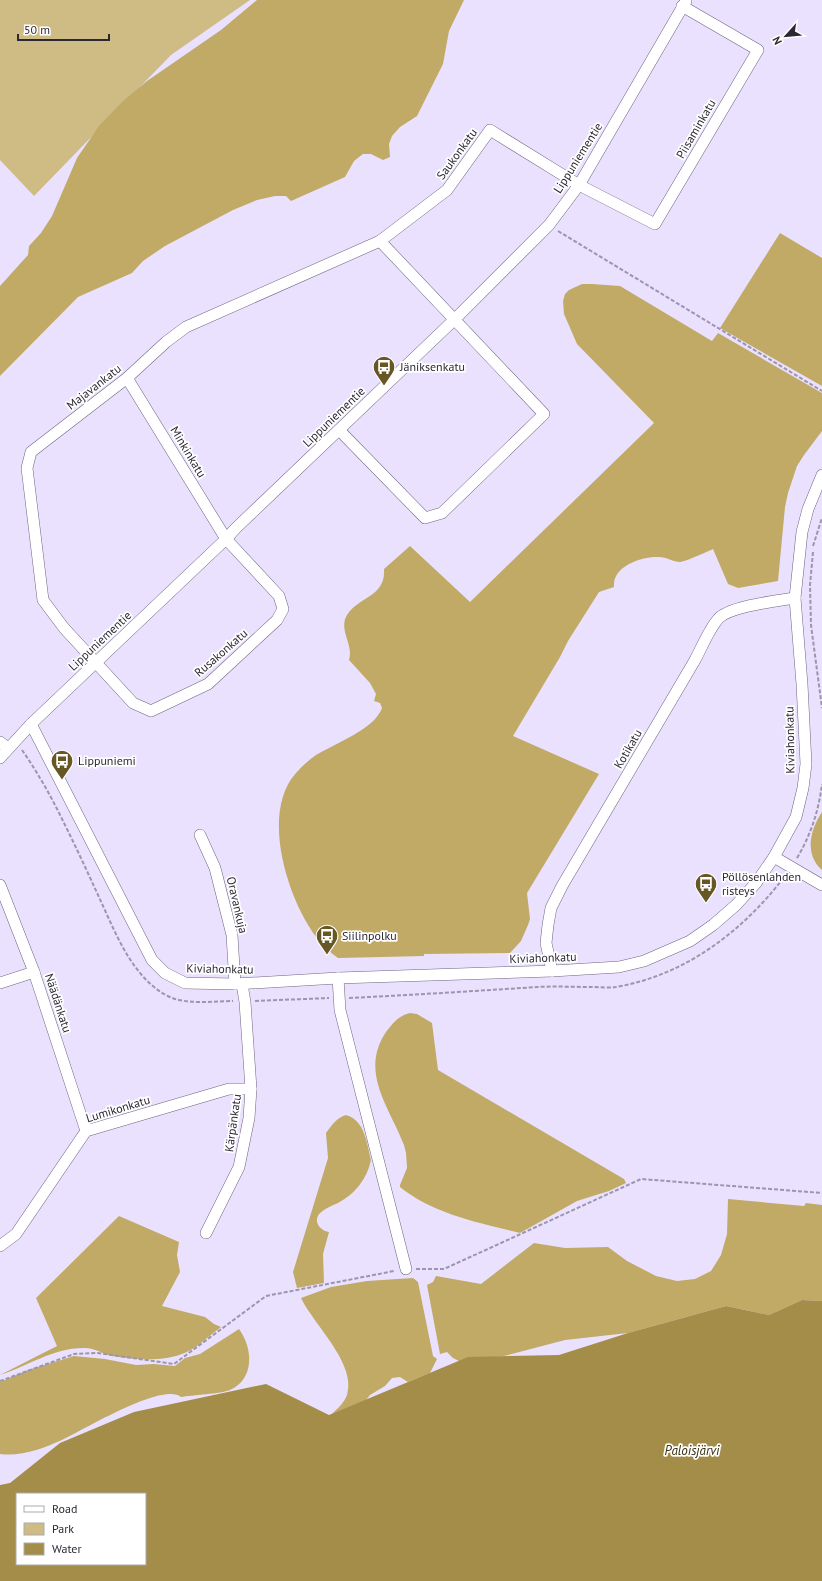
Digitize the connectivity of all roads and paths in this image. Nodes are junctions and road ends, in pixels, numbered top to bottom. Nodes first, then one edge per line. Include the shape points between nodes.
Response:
1 (684, 3) edge
2 (579, 185) junction
3 (549, 225) junction
4 (380, 241) junction
5 (455, 319) junction
6 (127, 378) junction
7 (822, 391) edge
8 (339, 430) junction
9 (822, 475) edge
10 (822, 518) edge
11 (226, 539) junction
12 (795, 598) junction
13 (96, 663) junction
14 (822, 708) edge
15 (31, 724) junction
16 (4, 745) edge
17 (20, 748) dead end
18 (0, 758) edge
19 (822, 784) edge
20 (200, 835) dead end
21 (774, 857) junction
22 (791, 868) junction
23 (0, 885) edge
24 (822, 885) edge
25 (552, 971) junction
26 (34, 972) junction
27 (338, 978) junction
28 (0, 983) edge
29 (238, 984) junction
30 (338, 998) junction
31 (245, 1002) junction
32 (251, 1089) junction
33 (86, 1131) junction
34 (206, 1233) dead end
35 (0, 1246) edge
36 (406, 1269) dead end

1 - 2 street, Lippuniementie
1 - 2 street, Piisaminkatu via 758,50 655,224
2 - 3 street, Lippuniementie
2 - 4 street, Saukonkatu via 490,130 447,190
3 - 5 street, Lippuniementie
3 - 7 path
4 - 5 street
4 - 6 street, Majavankatu via 186,327
5 - 8 street, Lippuniementie
5 - 8 street via 544,414 442,513 425,518
6 - 11 street, Minkinkatu
6 - 13 street, Majavankatu via 31,452 28,468 43,600
8 - 11 street, Lippuniementie
9 - 12 street, Kiviahonkatu via 802,532
10 - 14 path via 813,545 810,585 811,625
11 - 13 street, Lippuniementie
11 - 13 street, Rusakonkatu via 278,596 283,609 277,620 208,684 151,711 133,703
12 - 21 street, Kiviahonkatu via 806,764 796,817
12 - 25 street, Kotikatu via 745,606 719,618 711,628 551,908 546,943
13 - 15 street, Lippuniementie
15 - 16 street, Lippuniementie
15 - 29 street, Kiviahonkatu via 152,960 165,973 185,983
16 - 18 street, Lippuniementie
17 - 31 path via 35,769 63,821 109,920 144,979 165,995 183,1001
19 - 22 path via 820,802 805,844
20 - 29 street, Oravankuja via 214,868 232,935
21 - 22 street
21 - 25 street, Kiviahonkatu via 756,883 736,905 690,941 644,961 619,967
22 - 24 street
22 - 30 path via 770,895 731,934 705,952 645,980 615,987 546,986 446,994
23 - 26 street, Näädänkatu
25 - 27 street, Kiviahonkatu
26 - 28 street
26 - 33 street, Näädänkatu
27 - 29 street, Kiviahonkatu
27 - 30 street
29 - 31 street, Kärpänkatu
30 - 31 path
30 - 36 street
31 - 32 street, Kärpänkatu
32 - 33 street, Lumikonkatu via 229,1089
32 - 34 street, Kärpänkatu via 249,1118 239,1167
33 - 35 street, Lumikonkatu via 16,1234

